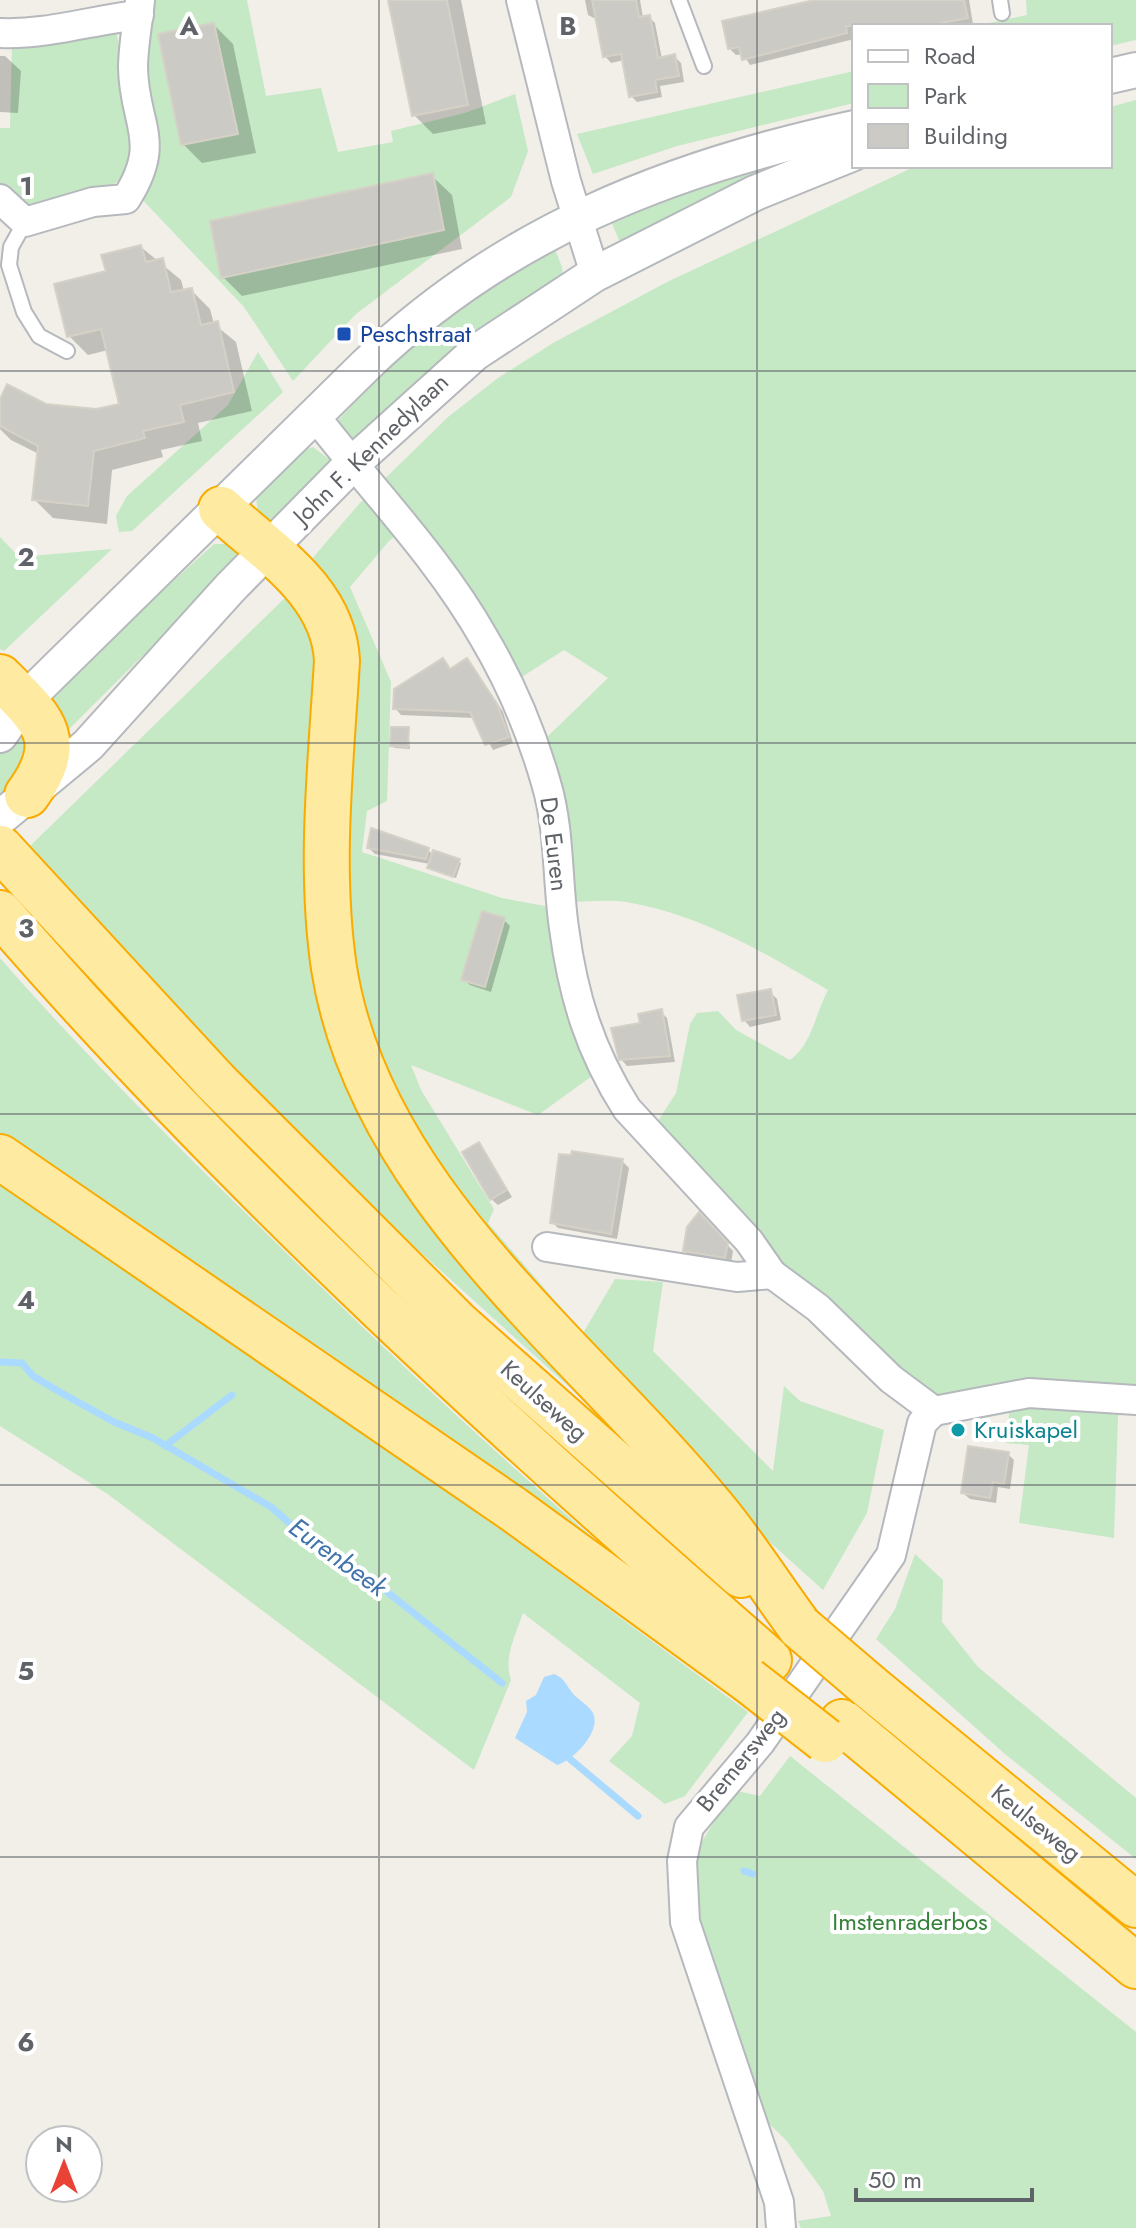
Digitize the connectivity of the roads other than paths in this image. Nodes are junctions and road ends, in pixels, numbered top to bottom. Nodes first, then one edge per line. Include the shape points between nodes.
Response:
1 (521, 0) edge
2 (679, 0) edge
3 (140, 8) edge
4 (0, 33) edge
5 (704, 66) dead end
6 (1136, 70) edge
7 (1112, 76) edge
8 (852, 129) edge
9 (852, 154) edge
10 (0, 199) edge
11 (577, 217) junction
12 (25, 222) junction
13 (595, 274) junction
14 (67, 351) dead end
15 (315, 416) junction
16 (352, 464) junction
17 (221, 509) junction
18 (267, 551) junction
19 (8, 705) edge
20 (14, 806) edge
21 (0, 848) edge
22 (15, 908) edge
23 (0, 1157) edge
24 (547, 1247) dead end
25 (772, 1274) junction
26 (1136, 1400) edge
27 (934, 1411) junction
28 (800, 1627) junction
29 (759, 1670) junction
30 (1136, 1905) edge
31 (1136, 1966) edge
32 (781, 2228) edge

1 - 11 street
2 - 5 lane
3 - 4 street via 53,32
3 - 12 street via 133,69 146,153 140,177 126,199 93,202
6 - 7 street
8 - 11 street via 679,175
9 - 13 street, John F. Kennedylaan via 755,193
10 - 12 street
11 - 13 street
11 - 15 street via 448,294
12 - 14 lane via 11,247 9,265 24,312 39,336
13 - 16 street, John F. Kennedylaan via 475,353
15 - 16 street, De Euren
15 - 17 street
16 - 18 street, John F. Kennedylaan
16 - 25 street, De Euren via 426,553 484,638 532,740 547,787 577,996 602,1068 627,1109 749,1241
17 - 18 highway
17 - 19 street
18 - 20 street, John F. Kennedylaan via 88,745
18 - 28 highway via 312,592 334,633 328,903 333,955 359,1059 383,1116 475,1244 715,1510
19 - 20 highway via 44,727 48,753 41,776
21 - 22 highway, Keulseweg
22 - 28 highway, Keulseweg via 216,1082 458,1324
22 - 29 highway, Keulseweg via 163,1091 281,1212
23 - 29 highway via 513,1509
24 - 25 street via 737,1277
25 - 27 street, De Euren
26 - 27 street via 1029,1393
27 - 32 street, Bremersweg via 922,1423 891,1555 760,1743 695,1816 685,1840 685,1922 779,2202
28 - 30 highway, Keulseweg, bridge
29 - 31 highway, Keulseweg via 833,1731 891,1765

